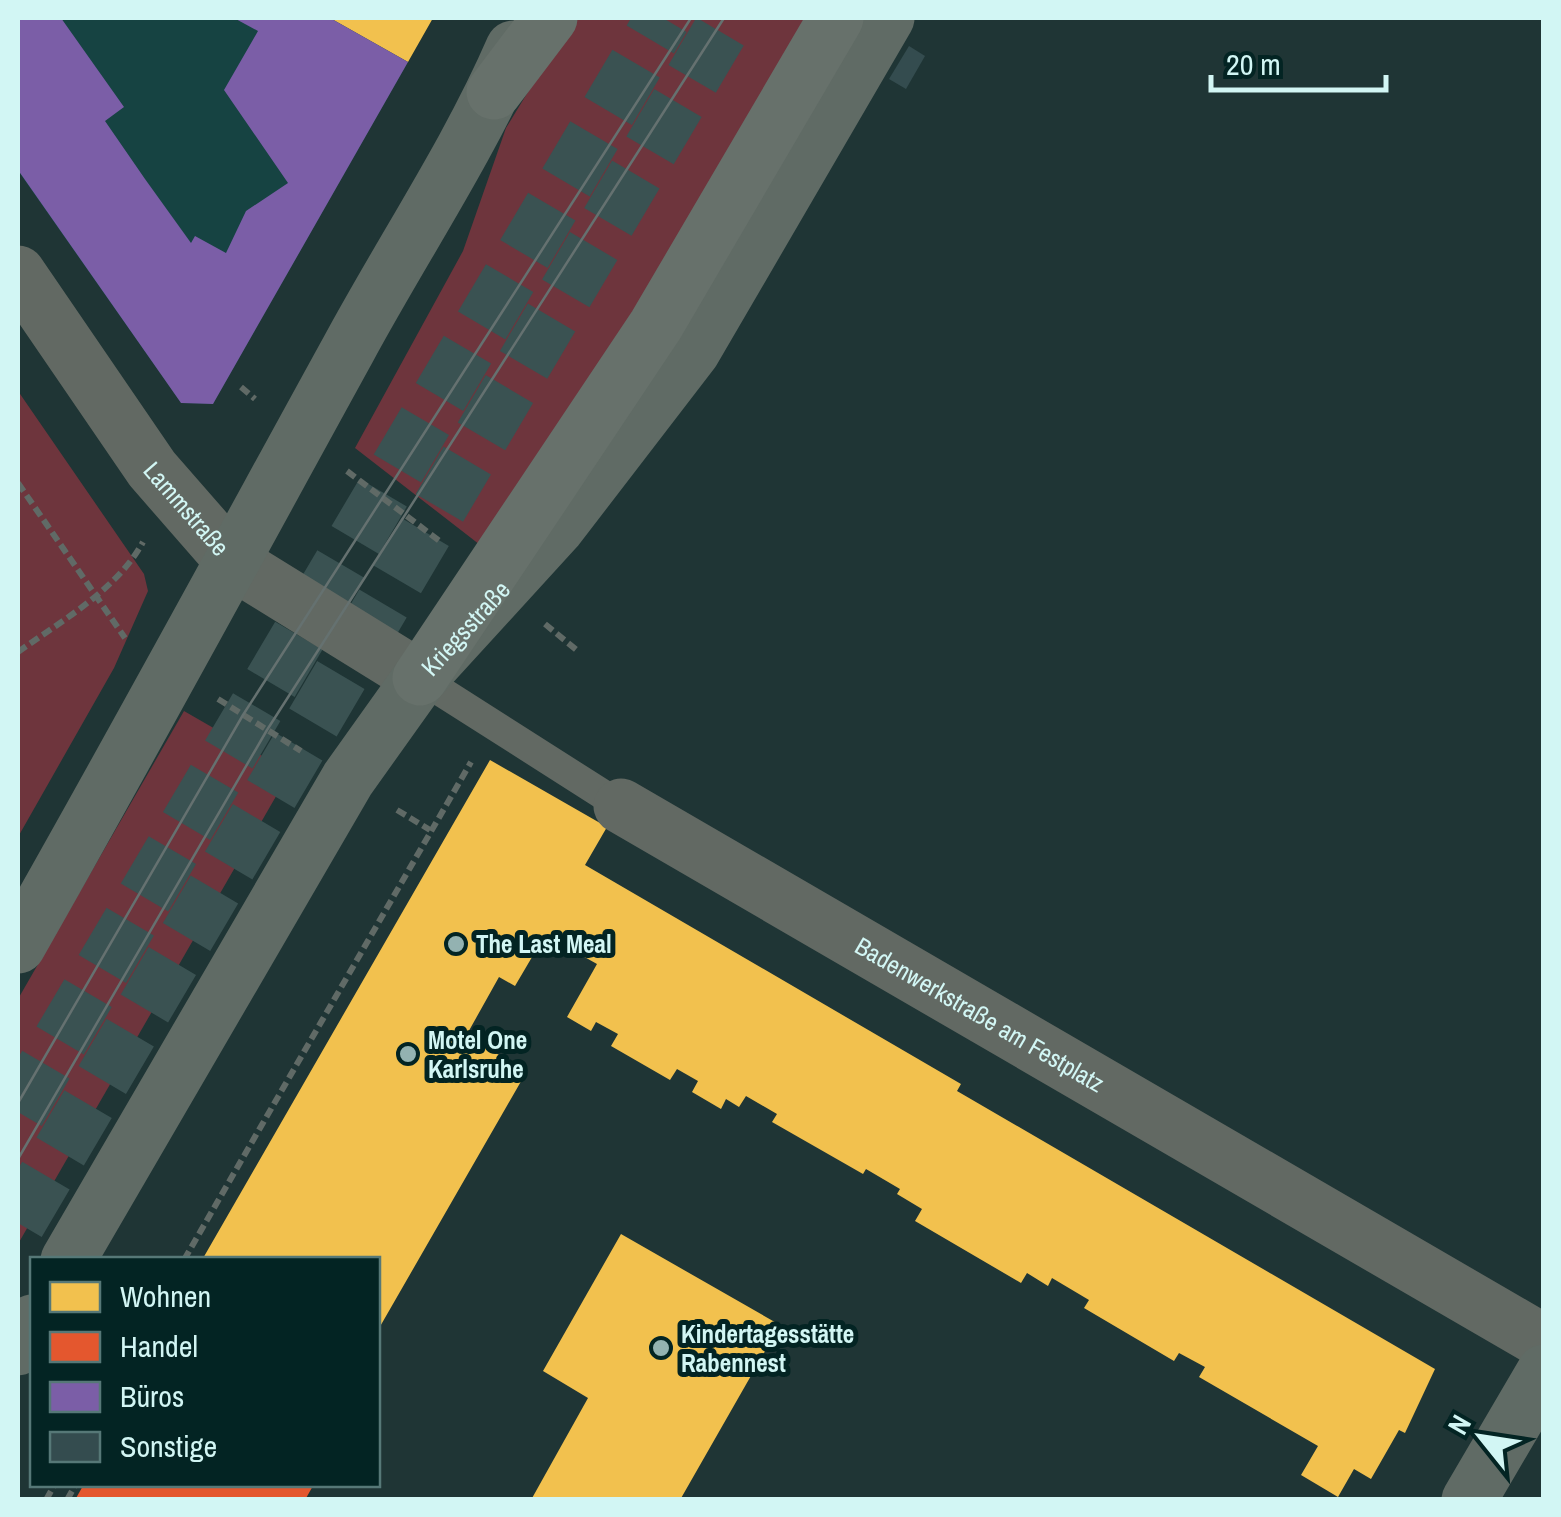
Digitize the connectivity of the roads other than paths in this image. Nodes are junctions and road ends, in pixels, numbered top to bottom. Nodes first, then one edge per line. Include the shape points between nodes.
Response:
1 (526, 18) edge
2 (550, 18) edge
3 (836, 18) edge
4 (887, 18) edge
5 (494, 92) junction
6 (18, 273) edge
7 (234, 563) junction
8 (495, 583) junction
9 (420, 678) junction
10 (621, 806) joint
11 (18, 946) edge
12 (70, 1257) edge
13 (30, 1326) edge
14 (1544, 1342) edge
15 (18, 1348) edge
16 (1544, 1372) edge
17 (1469, 1500) edge

1 - 5 main road
2 - 5 main road
3 - 8 main road
4 - 8 main road, Kriegsstraße via 693,351
5 - 7 main road
6 - 7 street, Lammstraße via 171,491
7 - 9 street, Lammstraße
7 - 11 main road
8 - 9 main road
9 - 10 lane, Badenwerkstraße am Festplatz
9 - 12 main road, Kriegsstraße via 348,779
10 - 14 street, Badenwerkstraße am Festplatz
13 - 15 main road
16 - 17 main road

